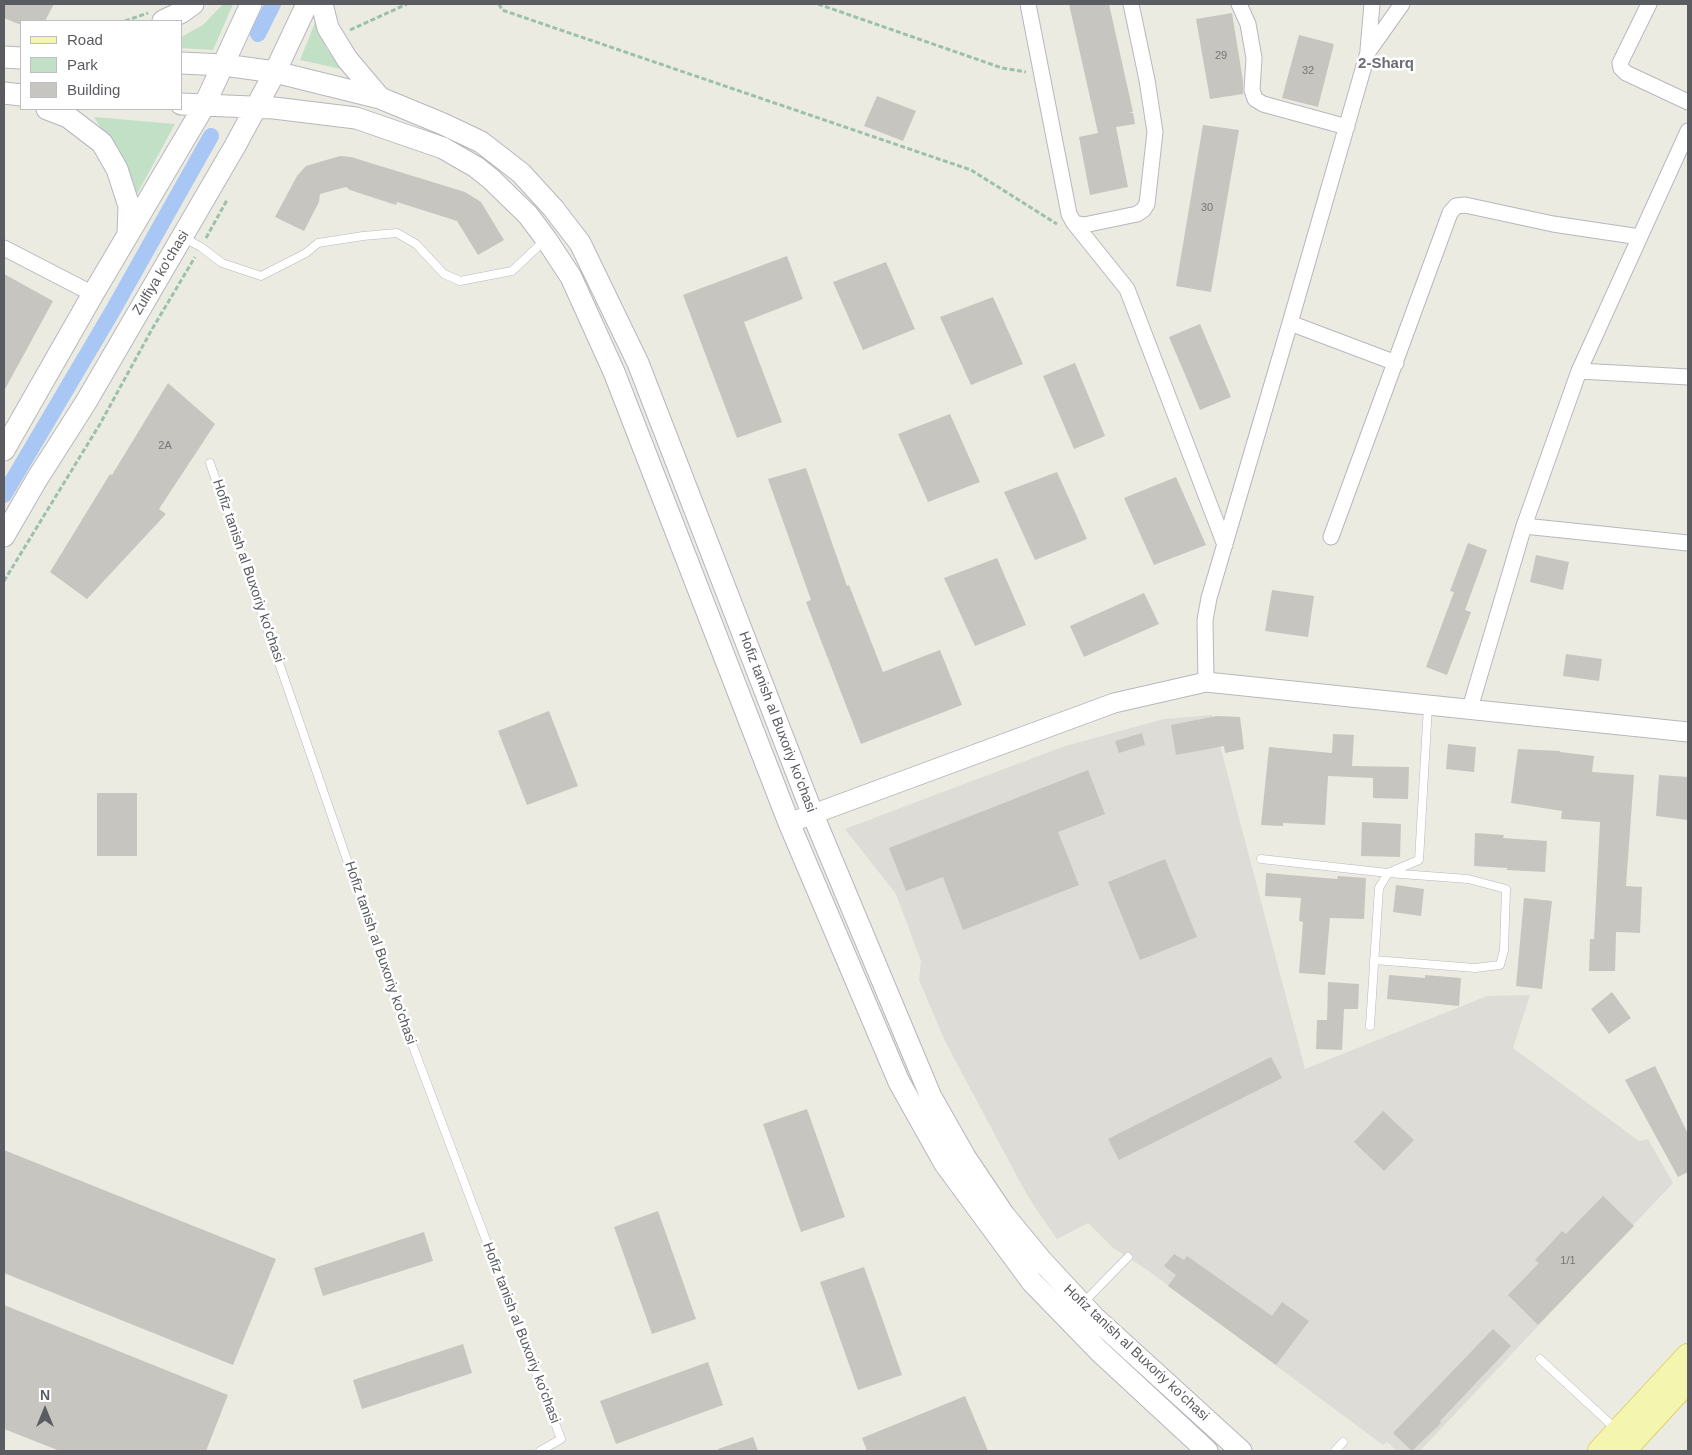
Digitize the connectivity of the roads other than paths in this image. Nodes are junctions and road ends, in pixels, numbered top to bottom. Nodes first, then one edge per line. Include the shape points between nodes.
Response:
1 (193, 4) edge
2 (251, 4) edge
3 (307, 4) edge
4 (322, 4) edge
5 (1028, 4) edge
6 (1131, 4) edge
7 (1239, 4) edge
8 (1372, 4) edge
9 (1402, 4) edge
10 (1649, 4) edge
11 (165, 20) edge
12 (1368, 52) junction
13 (4, 57) edge
14 (20, 58) edge
15 (182, 63) edge
16 (224, 65) junction
17 (275, 72) junction
18 (380, 98) junction
19 (1688, 102) edge
20 (182, 104) edge
21 (204, 106) junction
22 (256, 107) junction
23 (49, 110) edge
24 (1346, 127) junction
25 (1688, 131) edge
26 (1074, 223) junction
27 (128, 237) junction
28 (1640, 237) junction
29 (182, 238) junction
30 (546, 239) junction
31 (4, 248) edge
32 (93, 294) junction
33 (1290, 323) junction
34 (1396, 363) junction
35 (1579, 371) junction
36 (1688, 377) edge
37 (4, 450) edge
38 (210, 463) dead end
39 (1524, 526) junction
40 (4, 536) edge
41 (1331, 537) dead end
42 (1688, 543) edge
43 (1225, 545) junction
44 (1206, 682) junction
45 (1428, 704) junction
46 (1470, 708) junction
47 (1688, 732) edge
48 (813, 815) junction
49 (789, 823) junction
50 (1261, 859) dead end
51 (1388, 873) junction
52 (1374, 960) junction
53 (1370, 1026) dead end
54 (1128, 1258) dead end
55 (1081, 1304) junction
56 (1540, 1359) dead end
57 (1687, 1364) edge
58 (1621, 1441) edge
59 (1343, 1442) dead end
60 (540, 1451) edge
61 (1207, 1451) edge
62 (1241, 1451) edge
63 (1335, 1451) edge
64 (1600, 1451) edge

1 - 11 main road
2 - 16 main road
3 - 17 main road, Zulfiya ko'chasi
4 - 18 main road via 328,28 347,59
5 - 26 street
6 - 26 street via 1155,132 1147,204 1136,214 1084,225
7 - 24 street via 1248,24 1254,58 1252,90 1255,99
8 - 12 street
9 - 12 street
10 - 19 street via 1620,62 1621,68
12 - 24 street
13 - 14 main road
15 - 16 main road, Hofiz tanish al Buxoriy ko'chasi
16 - 17 main road, Hofiz tanish al Buxoriy ko'chasi
16 - 21 main road
17 - 18 main road, Hofiz tanish al Buxoriy ko'chasi
17 - 22 main road, Zulfiya ko'chasi
18 - 48 main road, Hofiz tanish al Buxoriy ko'chasi via 481,142 520,173 580,243 638,363
20 - 21 main road, Hofiz tanish al Buxoriy ko'chasi
21 - 22 main road, Hofiz tanish al Buxoriy ko'chasi
21 - 27 main road
22 - 29 main road, Zulfiya ko'chasi
22 - 30 main road, Hofiz tanish al Buxoriy ko'chasi via 356,118 443,148 491,179 528,215
23 - 27 main road via 68,118 102,143 117,169 129,206
24 - 33 street
25 - 28 street
26 - 43 street via 1127,289
27 - 32 main road
28 - 34 street via 1456,206 1450,213
28 - 35 street
29 - 30 lane via 222,263 261,276 306,253 318,243 397,233 416,244 444,274 460,281 512,271
29 - 40 main road, Zulfiya ko'chasi
30 - 49 main road, Hofiz tanish al Buxoriy ko'chasi via 571,277 614,372
31 - 32 street
32 - 37 main road
33 - 34 street
33 - 43 street
34 - 41 street
35 - 36 street
35 - 39 street
38 - 60 lane, Hofiz tanish al Buxoriy ko'chasi via 394,996 561,1439
39 - 42 street
39 - 46 street
43 - 44 street via 1205,620
44 - 45 street
44 - 48 street via 1114,704
45 - 46 street
45 - 51 lane via 1418,860
46 - 47 street
48 - 49 street
48 - 55 main road, Hofiz tanish al Buxoriy ko'chasi via 931,1097 965,1157 1004,1215
49 - 61 main road, Hofiz tanish al Buxoriy ko'chasi via 899,1082 945,1164 1032,1282 1099,1351
50 - 51 lane
51 - 52 lane via 1378,888
51 - 52 lane via 1468,879 1506,889 1504,950 1500,965 1475,968
52 - 53 lane
54 - 55 lane
55 - 62 main road, Hofiz tanish al Buxoriy ko'chasi
56 - 58 lane
57 - 58 main road
58 - 64 main road
59 - 63 lane

